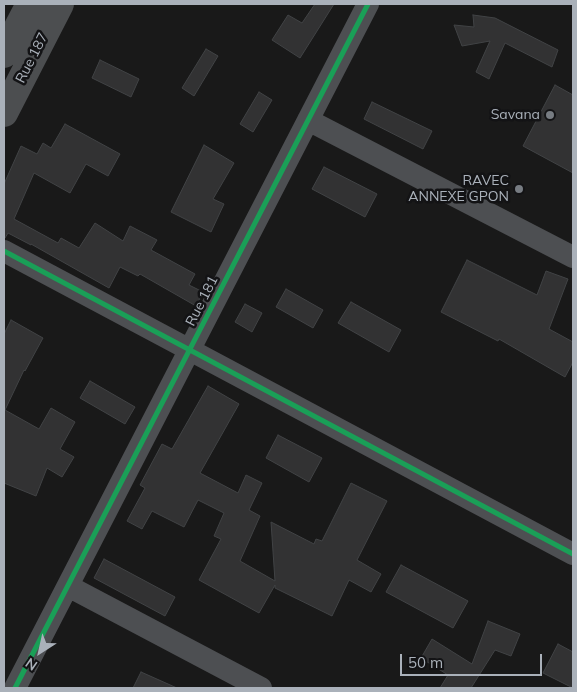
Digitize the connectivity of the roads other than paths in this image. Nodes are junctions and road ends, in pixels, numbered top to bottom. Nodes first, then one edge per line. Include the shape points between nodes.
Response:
1 (30, 4) edge
2 (60, 4) edge
3 (368, 4) edge
4 (4, 54) edge
5 (4, 113) edge
6 (308, 120) junction
7 (4, 252) edge
8 (573, 257) edge
9 (189, 350) junction
10 (573, 554) edge
11 (68, 586) junction
12 (15, 688) edge
13 (261, 688) edge

1 - 4 street, Rue 187
2 - 5 street, Rue 187
3 - 6 street, Rue 181
6 - 8 street
6 - 9 street, Rue 181
7 - 9 street
9 - 10 street
9 - 11 street, Rue 181
11 - 12 street, Rue 181
11 - 13 street

